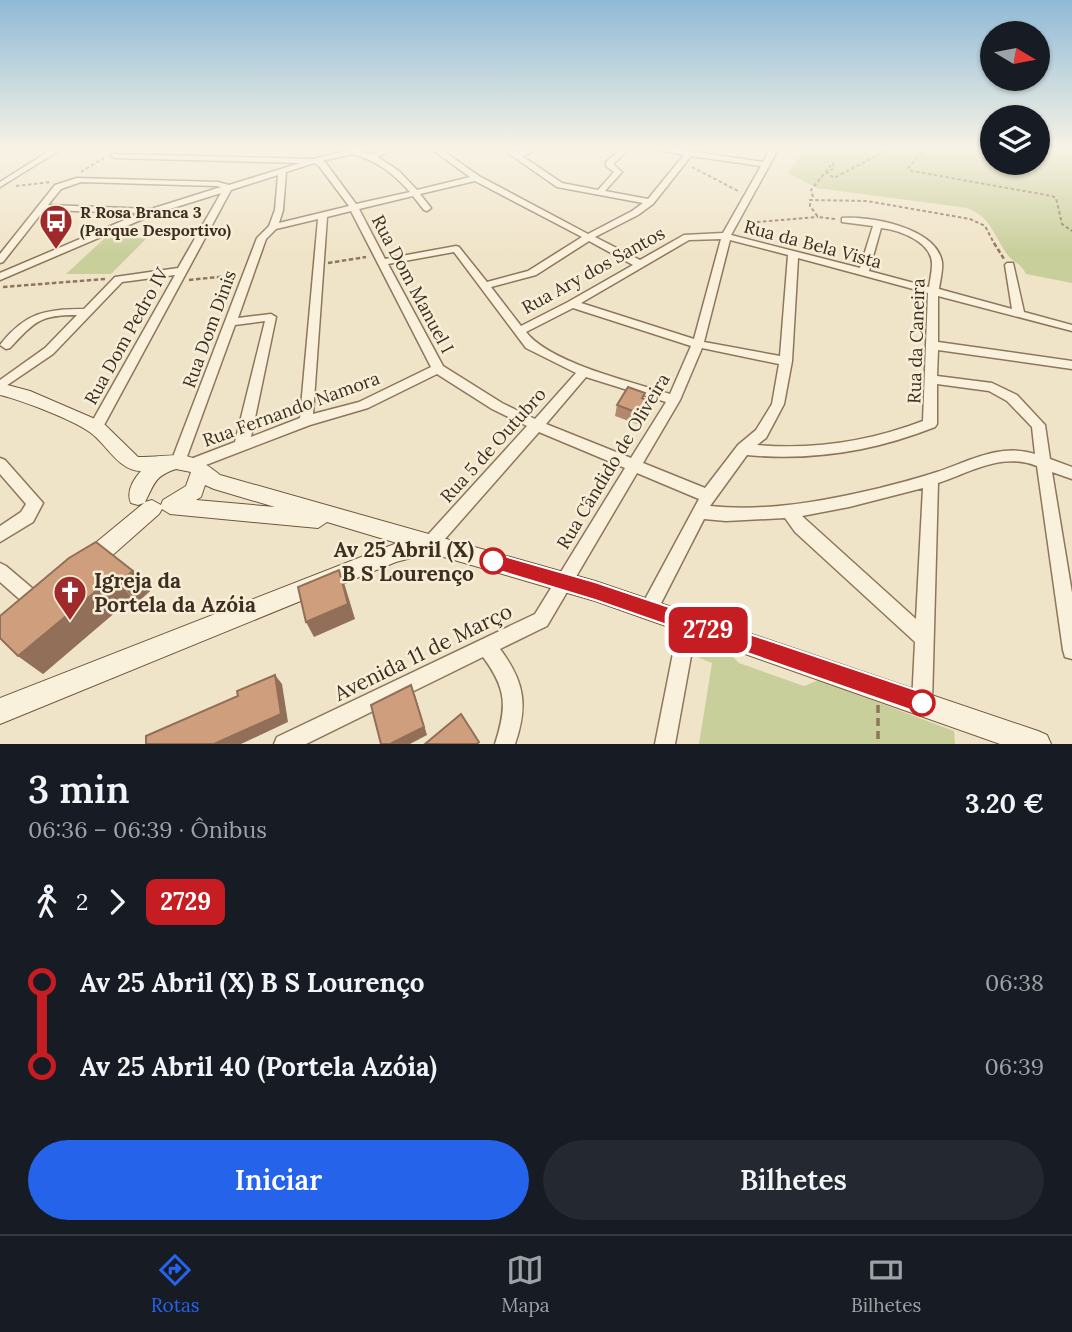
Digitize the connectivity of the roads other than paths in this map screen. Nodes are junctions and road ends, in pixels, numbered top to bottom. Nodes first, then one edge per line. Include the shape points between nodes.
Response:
1 (67, 183) edge
2 (172, 183) edge
3 (242, 183) edge
4 (281, 183) edge
5 (336, 183) edge
6 (406, 183) edge
7 (454, 183) edge
8 (485, 183) edge
9 (557, 183) edge
10 (608, 183) edge
11 (665, 183) edge
12 (756, 183) edge
13 (228, 187) junction
14 (415, 191) junction
15 (599, 192) junction
16 (650, 202) junction
17 (353, 206) junction
18 (41, 207) junction
19 (427, 208) dead end
20 (154, 211) junction
21 (323, 214) junction
22 (845, 220) road end
23 (878, 223) junction
24 (273, 228) junction
25 (726, 236) junction
26 (587, 237) junction
27 (793, 255) junction
28 (381, 259) junction
29 (0, 260) edge
30 (639, 264) junction
31 (1010, 265) road end
32 (863, 274) junction
33 (178, 276) junction
34 (0, 277) edge
35 (486, 285) junction
36 (933, 292) junction
37 (572, 304) junction
38 (87, 312) junction
39 (1019, 315) junction
40 (230, 322) junction
41 (1072, 328) edge
42 (519, 331) junction
43 (698, 344) junction
44 (6, 345) dead end
45 (932, 345) junction
46 (786, 361) junction
47 (1072, 365) edge
48 (438, 369) junction
49 (584, 372) junction
50 (930, 379) junction
51 (0, 387) edge
52 (674, 400) junction
53 (306, 421) junction
54 (536, 425) junction
55 (96, 428) junction
56 (242, 444) junction
57 (743, 449) junction
58 (1046, 463) junction
59 (0, 464) edge
60 (134, 464) junction
61 (185, 465) junction
62 (632, 466) junction
63 (1072, 473) edge
64 (931, 480) junction
65 (708, 496) junction
66 (153, 504) junction
67 (789, 511) junction
68 (700, 512) junction
69 (355, 522) junction
70 (0, 535) edge
71 (431, 543) junction
72 (0, 571) edge
73 (562, 581) junction
74 (39, 605) junction
75 (649, 609) junction
76 (19, 622) edge
77 (688, 623) junction
78 (922, 636) junction
79 (487, 647) junction
80 (1072, 650) edge
81 (922, 703) junction
82 (0, 711) edge
83 (284, 744) edge
84 (505, 744) edge
85 (665, 744) edge
86 (1038, 744) edge

1 - 18 street
2 - 13 street
3 - 13 street
4 - 24 street, Rua Dom Dinis
5 - 17 street, Rua Dom Manuel I
6 - 14 street
7 - 14 street
8 - 26 street
9 - 15 street
10 - 15 street
11 - 16 street
12 - 25 street, Rua Cândido de Oliveira
13 - 20 street
13 - 33 street, Rua Dom Pedro IV
14 - 17 street
14 - 19 street
15 - 16 street
16 - 26 street
17 - 21 street
17 - 28 street, Rua Dom Manuel I
18 - 20 street
18 - 29 street
20 - 34 street
21 - 24 street
21 - 53 street
22 - 23 street, Rua da Caneira
23 - 32 street
23 - 36 street, Rua da Caneira via 912,234 931,248 937,262
24 - 40 street, Rua Dom Dinis via 262,238
25 - 27 street, Rua da Bela Vista
25 - 30 street, Rua Ary dos Santos via 687,237
25 - 43 street, Rua Cândido de Oliveira
26 - 30 street
26 - 35 street via 532,273
27 - 32 street, Rua da Bela Vista
27 - 46 street
28 - 35 street via 456,249
28 - 48 street, Rua Dom Manuel I
30 - 37 street, Rua Ary dos Santos
31 - 39 street
32 - 36 street, Rua da Bela Vista
33 - 38 street via 125,277
33 - 55 street, Rua Dom Pedro IV
35 - 42 street
36 - 39 street, Rua da Bela Vista
36 - 45 street, Rua da Caneira
37 - 42 street, Rua Ary dos Santos
37 - 43 street
38 - 44 street via 33,316
38 - 51 street via 50,351
39 - 41 street, Rua da Bela Vista
40 - 56 street via 271,317
40 - 61 street, Rua Dom Dinis
42 - 49 street via 530,345
43 - 46 street
43 - 52 street, Rua Cândido de Oliveira
45 - 47 street
45 - 50 street, Rua da Caneira
46 - 57 street via 778,404 761,434
48 - 53 street, Rua Fernando Namora via 363,405
48 - 54 street, Rua Dom Manuel I
49 - 52 street
49 - 54 street, Rua 5 de Outubro
50 - 57 street, Rua da Caneira via 930,424 918,429 848,447 781,452
50 - 58 street via 992,387 1012,398 1038,425
51 - 55 street
52 - 62 street, Rua Cândido de Oliveira
53 - 56 street, Rua Fernando Namora
54 - 62 street
54 - 71 street, Rua 5 de Outubro
55 - 60 street
56 - 61 street, Rua Fernando Namora
57 - 65 street
58 - 63 street
58 - 64 street via 1005,455
58 - 80 street
59 - 70 street via 35,503 27,517
60 - 61 street
60 - 66 street
61 - 66 street via 146,478
61 - 66 street via 194,491
61 - 69 street via 214,481
62 - 65 street
62 - 73 street, Rua Cândido de Oliveira
64 - 67 street
64 - 78 street
65 - 68 street
66 - 69 street
66 - 74 street
67 - 68 street via 724,516
67 - 78 street
68 - 75 street
69 - 71 street
71 - 73 street
71 - 82 street via 394,553
72 - 74 street
73 - 75 street
73 - 79 street, Avenida 11 de Março via 541,620
74 - 76 street
75 - 77 street
77 - 81 street
77 - 85 street
78 - 81 street
79 - 83 street, Avenida 11 de Março
79 - 84 street via 506,670 513,691 516,715
81 - 86 street

